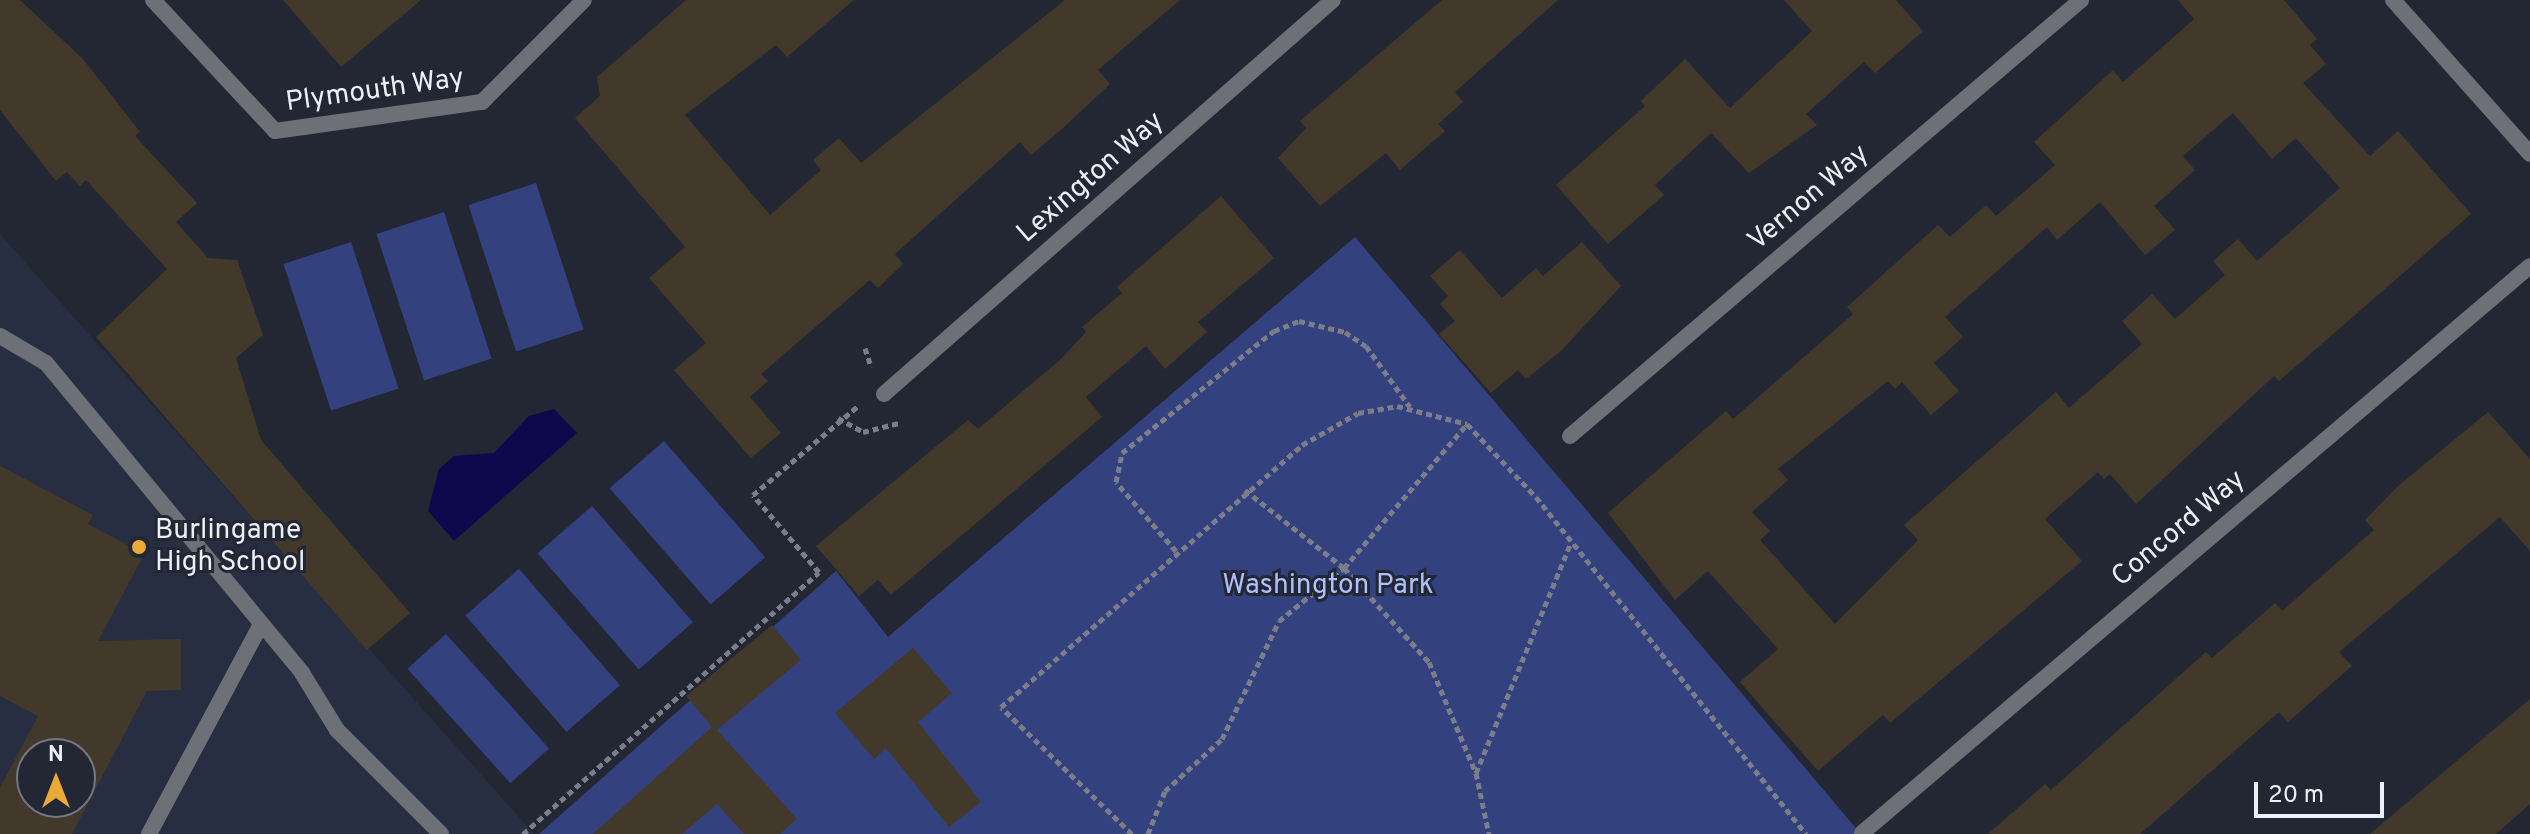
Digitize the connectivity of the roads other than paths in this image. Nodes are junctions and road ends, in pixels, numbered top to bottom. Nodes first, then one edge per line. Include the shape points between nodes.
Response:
1 (153, 0) edge
2 (584, 0) edge
3 (1333, 0) edge
4 (2081, 0) edge
5 (2393, 0) edge
6 (2530, 154) edge
7 (2530, 266) edge
8 (0, 336) edge
9 (884, 394) road end
10 (1570, 436) dead end
11 (261, 624) junction
12 (1862, 833) edge
13 (149, 834) edge
14 (441, 834) edge

1 - 2 street, Plymouth Way via 275,131 482,102
3 - 9 street, Lexington Way
4 - 10 street, Vernon Way
5 - 6 street
7 - 12 street, Concord Way
8 - 11 street via 46,363
11 - 13 street
11 - 14 street via 337,730

